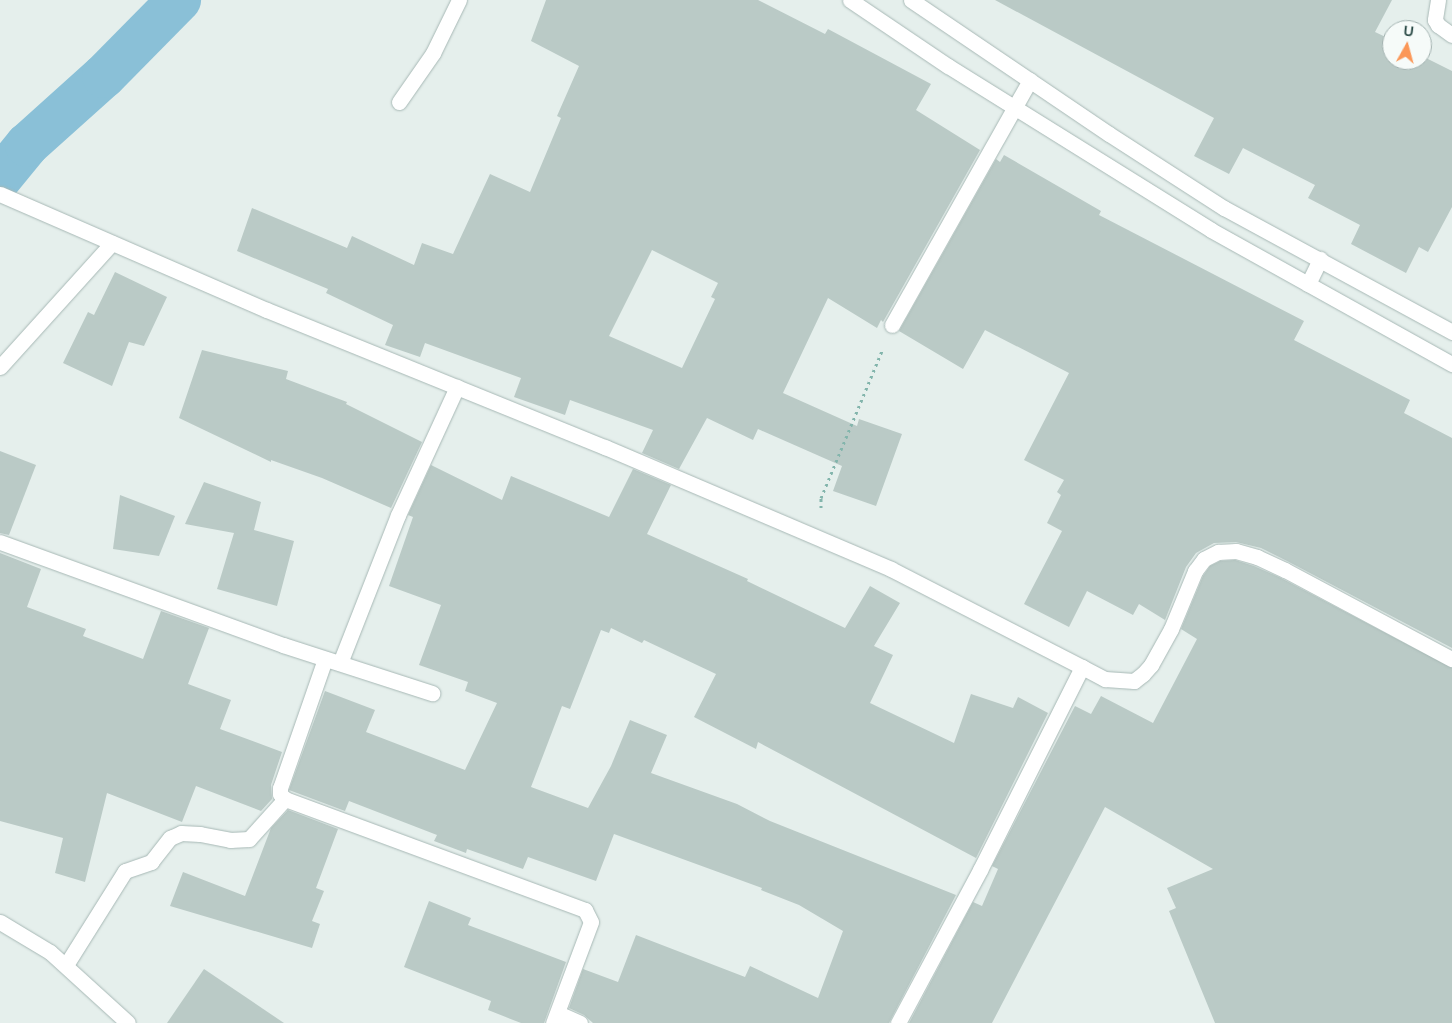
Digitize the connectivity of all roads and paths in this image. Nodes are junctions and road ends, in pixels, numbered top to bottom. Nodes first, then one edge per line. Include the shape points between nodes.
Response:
1 (459, 0) edge
2 (850, 0) edge
3 (911, 0) edge
4 (1438, 0) edge
5 (1452, 35) edge
6 (1030, 80) junction
7 (399, 102) dead end
8 (1015, 108) junction
9 (0, 194) edge
10 (112, 243) junction
11 (1320, 259) junction
12 (1308, 284) junction
13 (892, 324) joint
14 (1452, 332) edge
15 (1452, 364) edge
16 (0, 367) edge
17 (457, 387) junction
18 (822, 540) junction
19 (0, 542) edge
20 (1452, 659) edge
21 (333, 661) junction
22 (1082, 667) junction
23 (432, 694) dead end
24 (285, 799) junction
25 (0, 922) edge
26 (66, 965) junction
27 (556, 1018) edge
28 (128, 1023) edge
29 (580, 1023) edge
30 (898, 1023) edge

1 - 7 street via 433,53
2 - 8 street
3 - 6 street
4 - 5 street via 1435,20
6 - 8 street
6 - 11 street via 1224,208
8 - 12 street via 1211,230
8 - 13 street
9 - 10 street
10 - 16 street
10 - 17 street via 266,310
11 - 12 street
11 - 14 street
12 - 15 street
13 - 18 path via 822,498 825,524
17 - 18 street
17 - 21 street
18 - 22 street via 891,570
19 - 21 street
20 - 22 street via 1285,570 1236,551 1218,552 1204,559 1195,571 1171,629 1151,665 1134,681 1105,679
21 - 23 street
21 - 24 street via 280,788
22 - 30 street via 980,870
24 - 26 street via 249,839 230,840 182,833 170,838 151,862 125,871
24 - 27 street via 585,910 591,922
25 - 26 street
26 - 28 street
27 - 29 street

